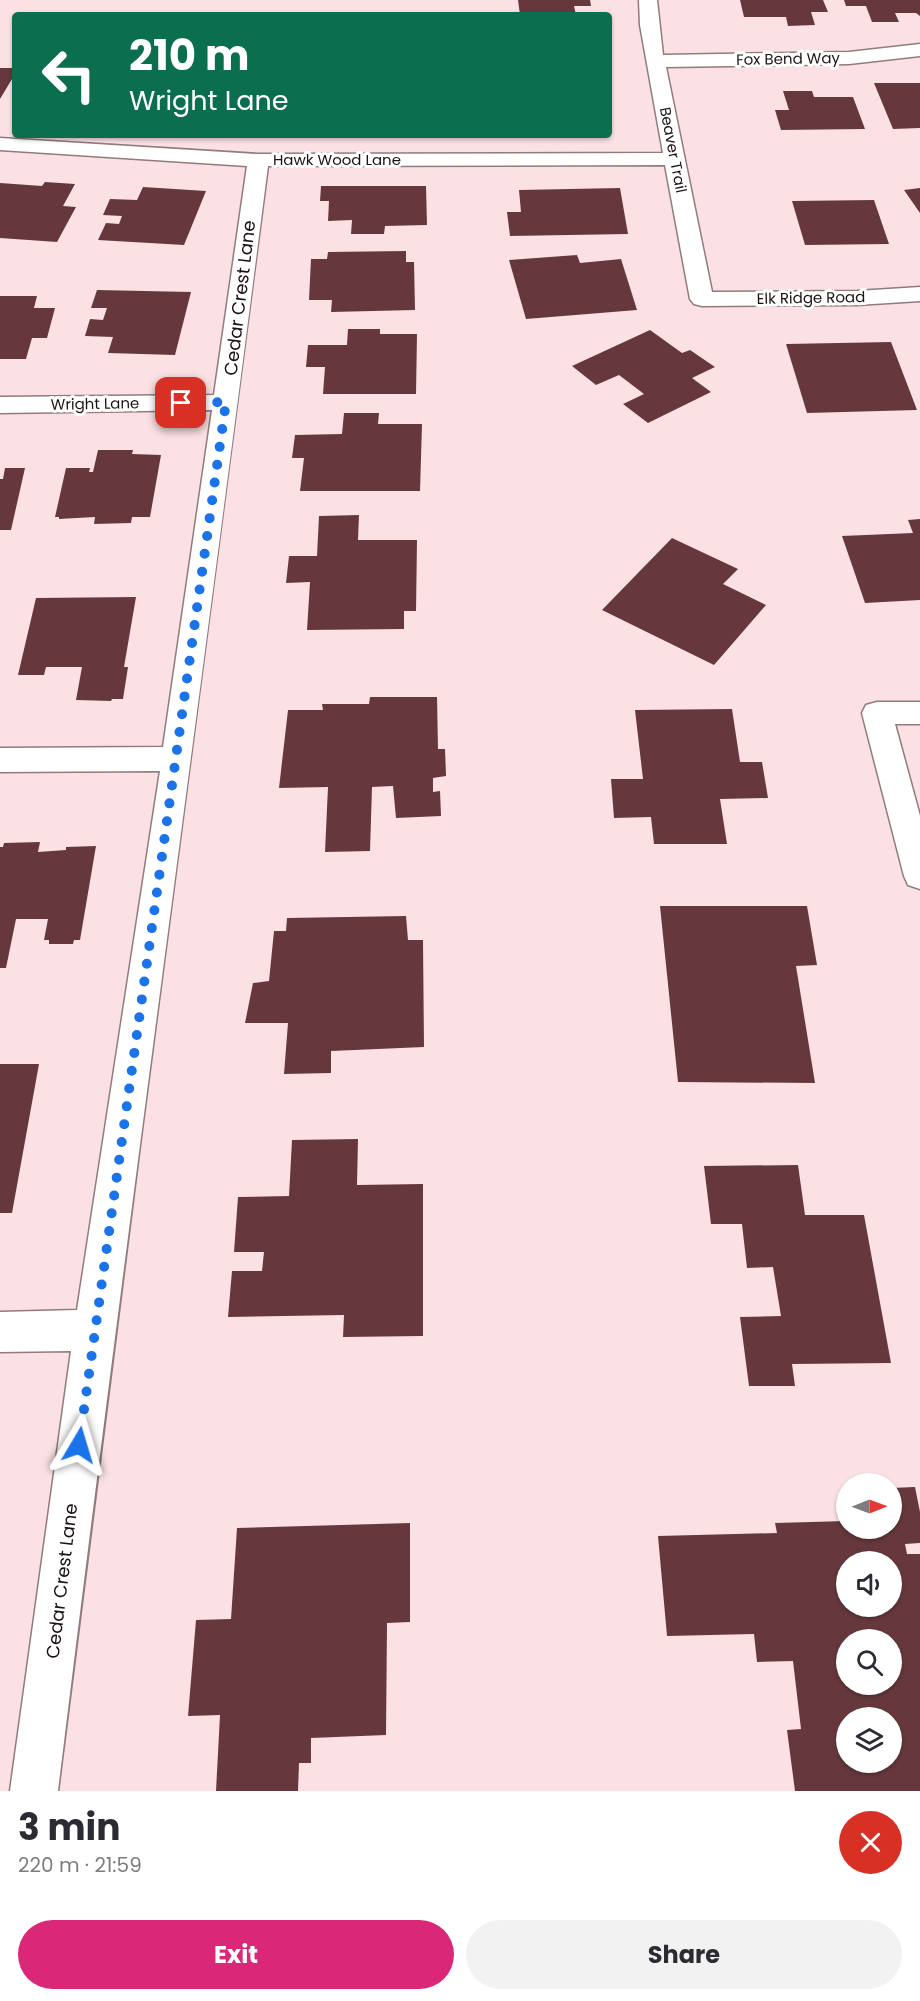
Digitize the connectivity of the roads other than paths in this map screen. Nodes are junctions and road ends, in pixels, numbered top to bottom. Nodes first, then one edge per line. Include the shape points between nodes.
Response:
1 (648, 0) edge
2 (920, 50) edge
3 (655, 61) junction
4 (0, 144) edge
5 (675, 159) junction
6 (258, 160) junction
7 (920, 294) edge
8 (702, 299) joint
9 (226, 402) junction
10 (0, 405) edge
11 (920, 713) edge
12 (177, 759) junction
13 (0, 760) edge
14 (920, 876) edge
15 (94, 1330) junction
16 (0, 1332) edge
17 (34, 1791) edge

1 - 3 street, Beaver Trail
2 - 3 street, Fox Bend Way via 849,58
3 - 5 street, Beaver Trail
4 - 6 street, Hawk Wood Lane
5 - 6 street, Hawk Wood Lane
5 - 8 street, Beaver Trail
6 - 9 street, Cedar Crest Lane
7 - 8 street, Elk Ridge Road
9 - 10 street, Wright Lane
9 - 12 street, Cedar Crest Lane
11 - 14 street via 877,713
12 - 13 street
12 - 15 street, Cedar Crest Lane
15 - 16 street
15 - 17 street, Cedar Crest Lane

